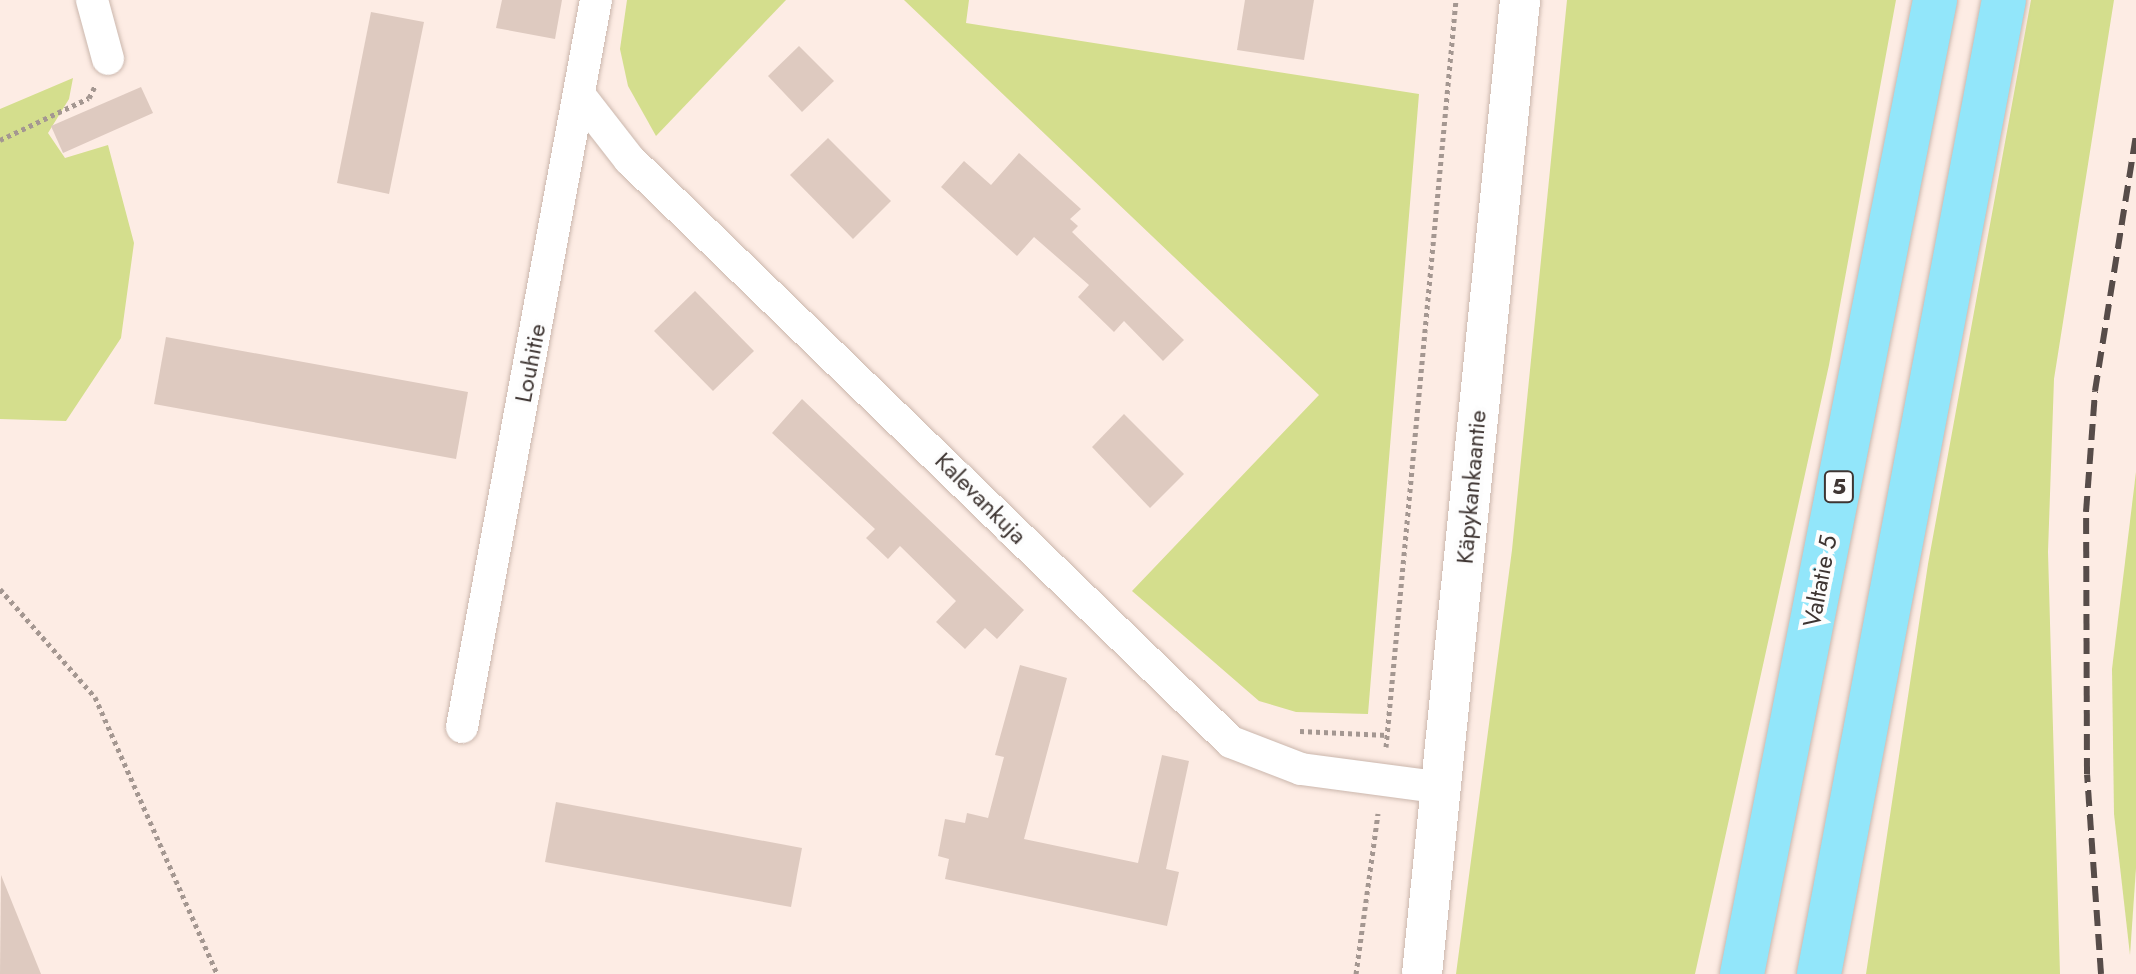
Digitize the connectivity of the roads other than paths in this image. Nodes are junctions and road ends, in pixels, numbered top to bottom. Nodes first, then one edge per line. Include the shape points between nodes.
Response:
1 (92, 0) edge
2 (596, 0) edge
3 (1520, 0) edge
4 (1935, 0) edge
5 (2004, 0) edge
6 (108, 59) road end
7 (580, 96) junction
8 (462, 727) dead end
9 (1443, 788) junction
10 (1422, 974) edge
11 (1742, 974) edge
12 (1819, 974) edge

1 - 6 street
2 - 7 street, Louhitie
3 - 9 street, Käpykankaantie
4 - 11 highway, Valtatie 5 / 5
5 - 12 highway
7 - 8 street, Louhitie
7 - 9 street, Kalevankuja via 629,159 1231,742 1268,759 1382,782
9 - 10 street, Käpykankaantie

